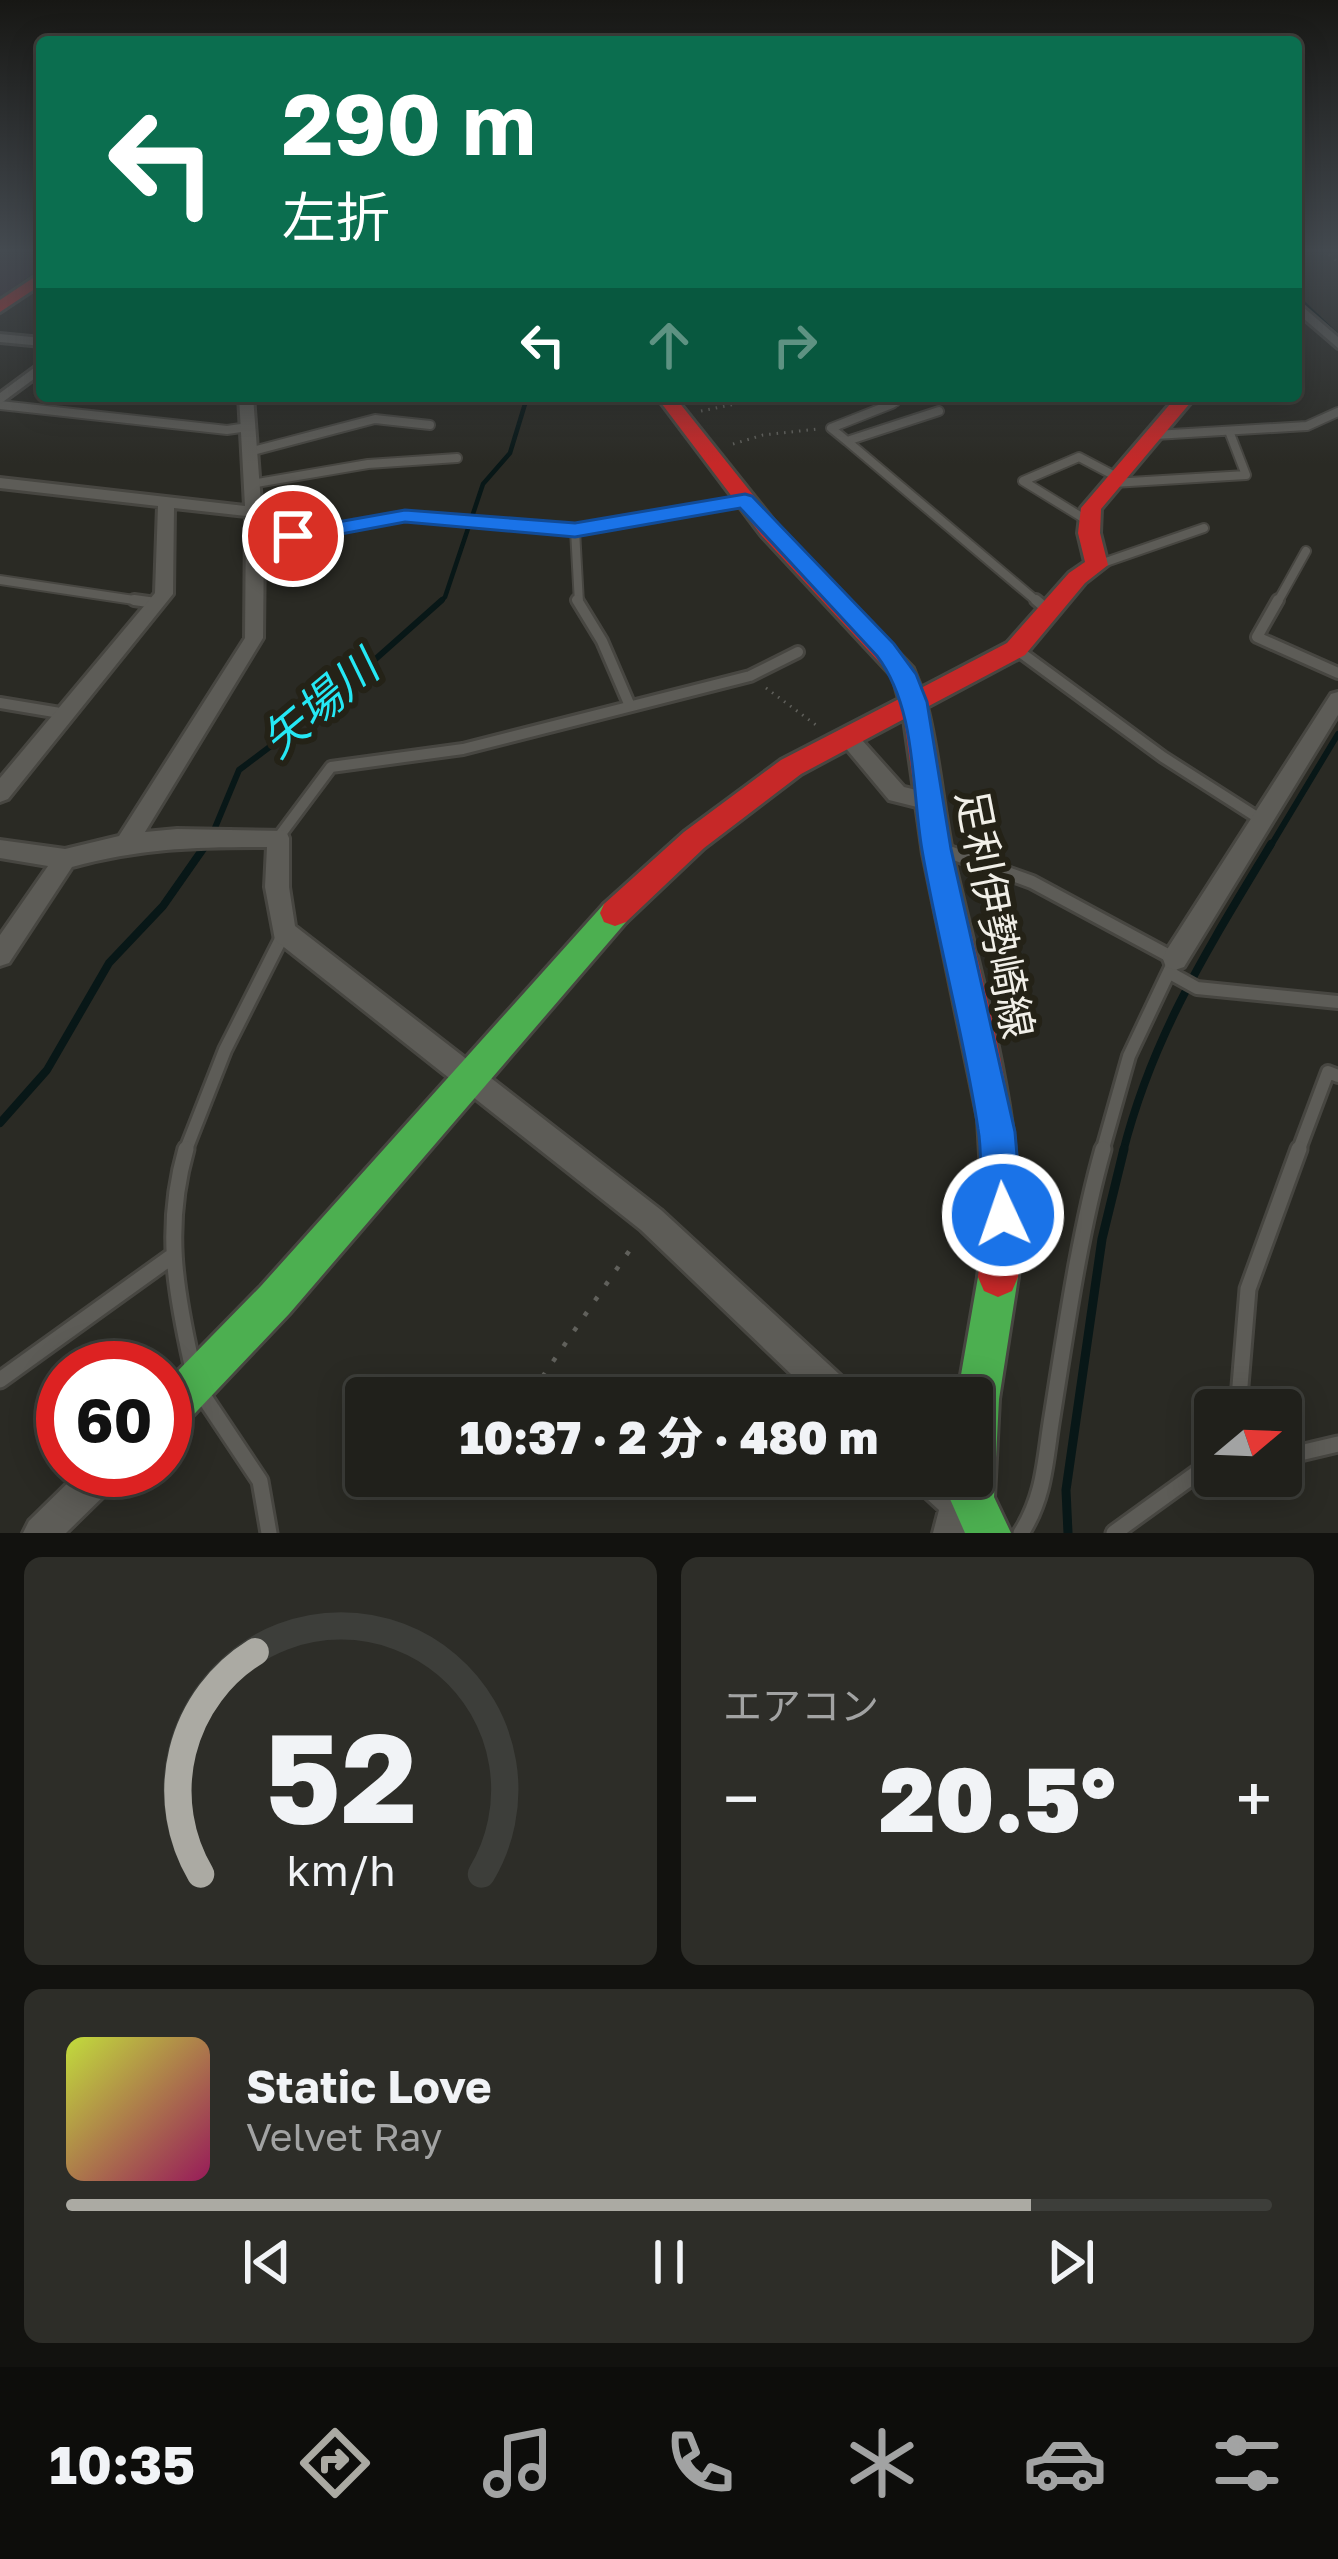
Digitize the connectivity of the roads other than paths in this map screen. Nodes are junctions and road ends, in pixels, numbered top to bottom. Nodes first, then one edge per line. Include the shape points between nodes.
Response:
1 (1314, 322) edge
2 (0, 338) edge
3 (36, 341) edge
4 (1338, 344) edge
5 (36, 371) edge
6 (250, 402) edge
7 (895, 402) edge
8 (1182, 402) edge
9 (0, 403) edge
10 (671, 406) edge
11 (939, 410) dead end
12 (1338, 412) edge
13 (430, 425) dead end
14 (248, 428) junction
15 (1229, 431) junction
16 (1155, 435) junction
17 (847, 441) junction
18 (249, 452) junction
19 (457, 458) dead end
20 (1115, 480) junction
21 (0, 483) edge
22 (251, 484) junction
23 (745, 500) junction
24 (166, 502) junction
25 (253, 512) junction
26 (1088, 521) junction
27 (1204, 528) dead end
28 (575, 530) junction
29 (256, 543) junction
30 (1306, 550) dead end
31 (1097, 565) junction
32 (0, 580) edge
33 (156, 603) junction
34 (1049, 611) junction
35 (1016, 649) junction
36 (798, 652) dead end
37 (1338, 674) edge
38 (1338, 699) edge
39 (914, 702) junction
40 (0, 703) edge
41 (630, 706) junction
42 (66, 714) junction
43 (841, 738) junction
44 (0, 794) edge
45 (929, 801) junction
46 (1260, 819) junction
47 (278, 838) junction
48 (126, 844) junction
49 (0, 849) edge
50 (937, 849) junction
51 (65, 859) junction
52 (284, 932) junction
53 (0, 955) edge
54 (1172, 966) junction
55 (1338, 1002) edge
56 (1338, 1076) edge
57 (471, 1080) junction
58 (171, 1257) junction
59 (818, 1377) edge
60 (0, 1380) edge
61 (196, 1384) junction
62 (192, 1388) edge
63 (1240, 1389) edge
64 (1338, 1444) edge
65 (1302, 1453) edge
66 (1194, 1475) edge
67 (78, 1497) edge
68 (961, 1512) edge
69 (41, 1533) edge
70 (269, 1533) edge
71 (988, 1533) edge
72 (1021, 1533) edge
73 (1114, 1533) edge

1 - 4 street
2 - 3 street
5 - 9 street
6 - 14 street
7 - 17 lane via 831,428
8 - 16 street
9 - 14 lane
10 - 23 street, 足利伊勢崎線
11 - 17 lane
12 - 15 lane via 1307,426
13 - 18 lane via 375,419
14 - 18 street
15 - 16 lane
15 - 20 lane via 1246,476
16 - 20 street
17 - 34 lane
18 - 22 street
19 - 22 lane
20 - 26 street
20 - 26 lane via 1079,457 1023,481
21 - 24 street
22 - 25 street
23 - 28 lane
23 - 39 street, 足利伊勢崎線 via 885,650
24 - 25 street
24 - 33 street via 164,594
25 - 29 street
26 - 31 street
27 - 31 lane
28 - 29 lane via 405,516
28 - 41 lane via 575,598
29 - 48 street via 254,638
30 - 37 lane via 1257,637
31 - 34 street
32 - 33 lane
33 - 42 street
34 - 35 street
35 - 39 street
35 - 46 lane
36 - 41 lane via 750,676
38 - 46 street
39 - 43 street
39 - 45 street, 足利伊勢崎線
40 - 42 lane
41 - 47 lane via 463,749 331,767
42 - 44 street
43 - 45 street via 897,794
43 - 57 street via 694,840 626,901
45 - 50 street, 足利伊勢崎線
46 - 54 street
47 - 48 street
47 - 52 street
48 - 51 street
49 - 51 street
50 - 54 lane via 973,857 1124,928
50 - 68 street, 足利伊勢崎線 via 1003,1185 1003,1245
51 - 53 street
52 - 57 street
52 - 58 lane via 219,1060 182,1162
54 - 55 lane via 1197,988
54 - 72 lane via 1129,1057 1100,1159 1045,1479
56 - 63 lane via 1328,1072 1248,1289
57 - 59 street via 651,1220
57 - 61 street
58 - 60 lane
58 - 61 lane
61 - 62 street
61 - 70 lane via 260,1481
64 - 65 lane
66 - 73 lane
67 - 69 street
68 - 71 street, 足利伊勢崎線

